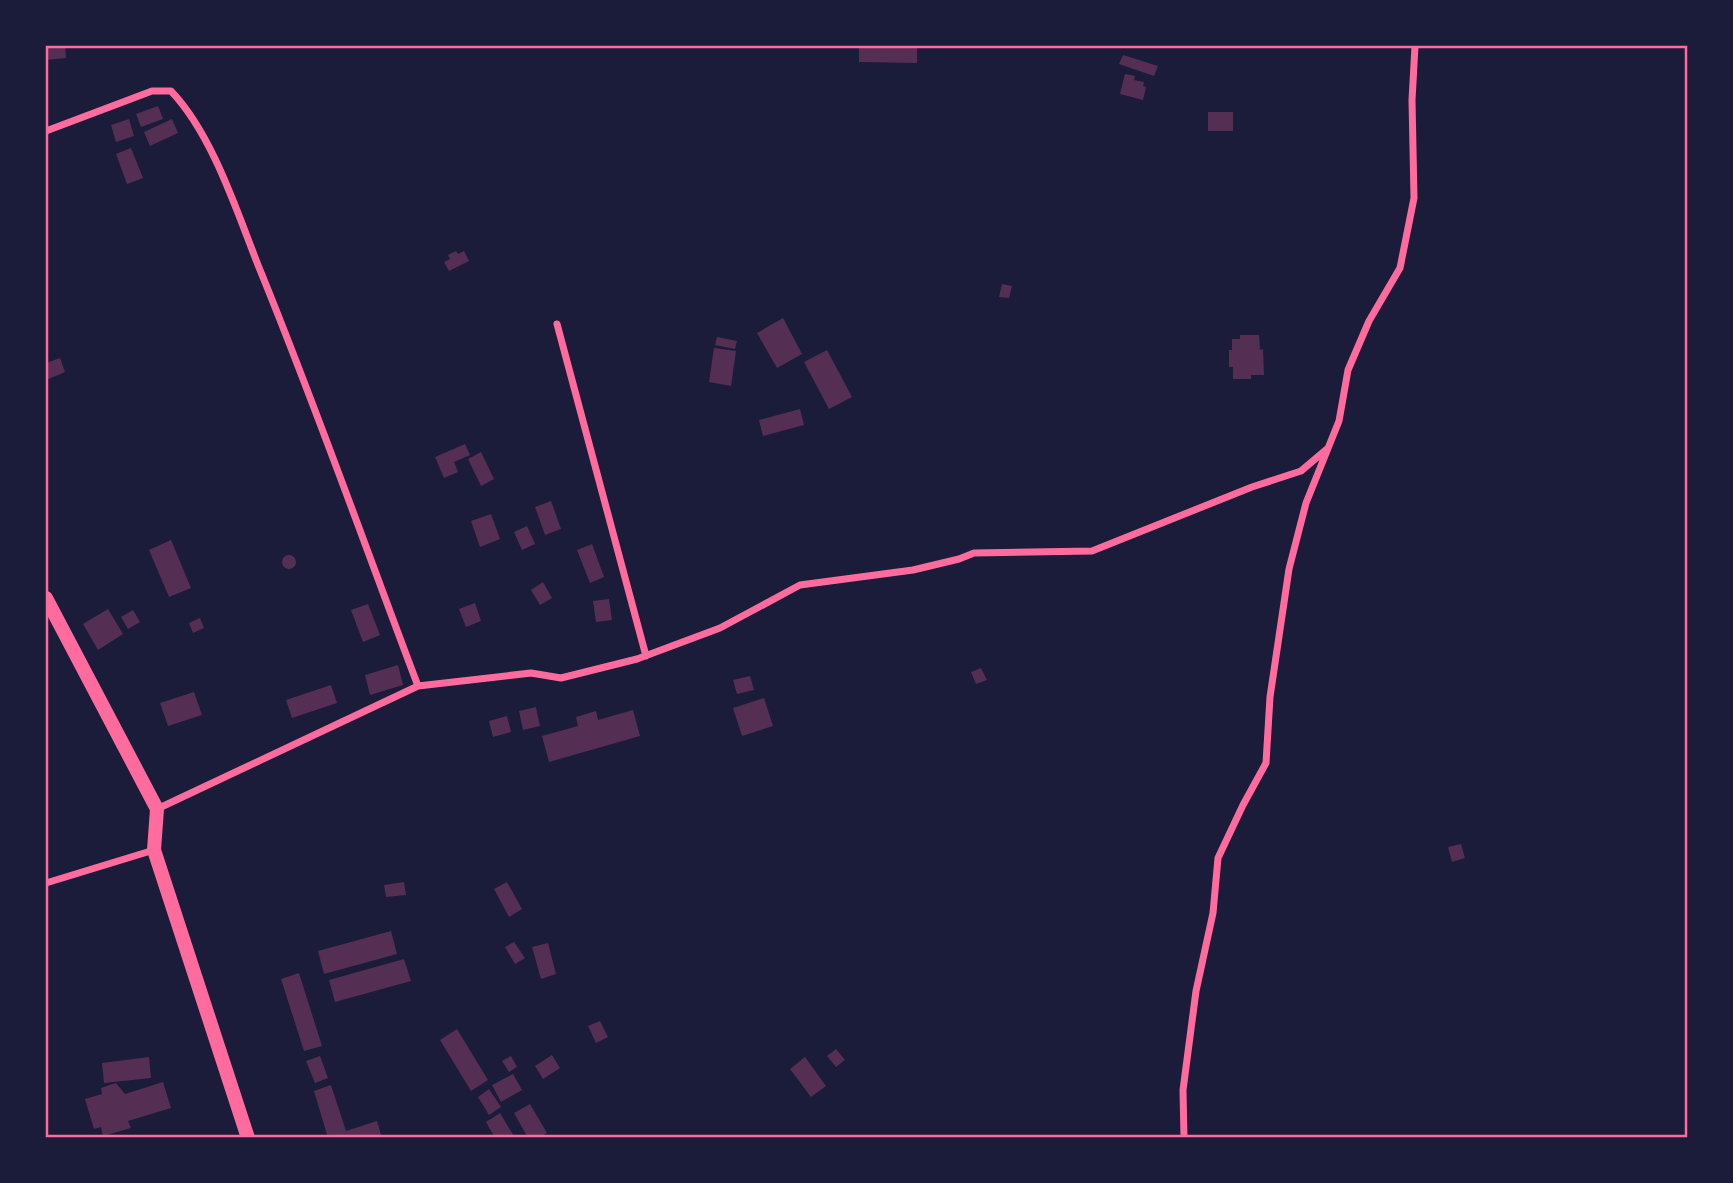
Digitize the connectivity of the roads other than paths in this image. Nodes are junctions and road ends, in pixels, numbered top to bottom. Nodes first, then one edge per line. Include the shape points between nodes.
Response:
1 (1415, 46) edge
2 (46, 131) edge
3 (557, 324) dead end
4 (1327, 449) junction
5 (46, 598) edge
6 (646, 656) junction
7 (418, 686) junction
8 (157, 810) junction
9 (154, 850) junction
10 (46, 883) edge
11 (248, 1138) edge
12 (1184, 1138) edge

1 - 4 street via 1414,198 1399,268 1368,321 1348,370 1339,421
2 - 7 street via 152,91 171,91 196,121 276,310
3 - 6 street
4 - 6 street via 1301,471 1092,551 974,553 912,570 800,586 720,628
4 - 12 street via 1306,503 1289,569 1270,697 1266,763 1218,858 1183,1090
5 - 8 main road
6 - 7 street via 561,678 531,673
7 - 8 street
8 - 9 main road
9 - 10 street
9 - 11 main road

